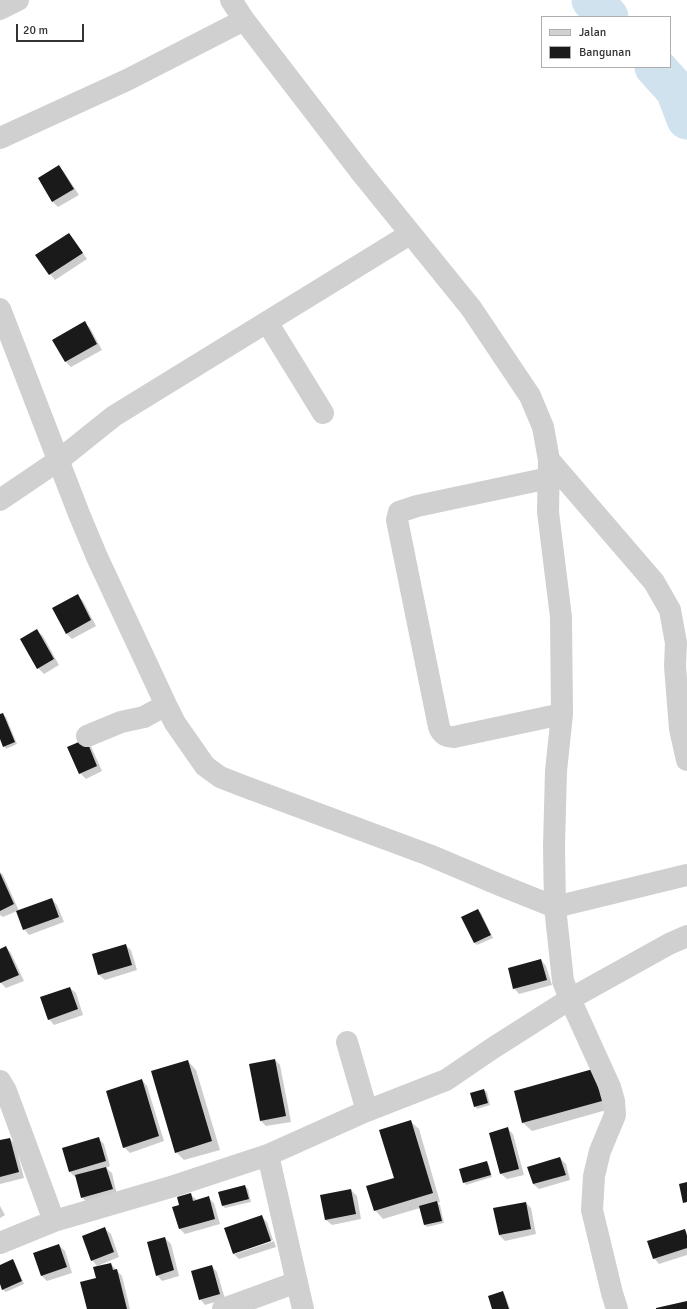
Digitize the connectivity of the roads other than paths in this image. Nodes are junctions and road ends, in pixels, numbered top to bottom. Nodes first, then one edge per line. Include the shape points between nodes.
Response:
1 (18, 0) edge
2 (231, 0) edge
3 (0, 9) edge
4 (244, 20) junction
5 (0, 138) edge
6 (410, 234) junction
7 (0, 309) edge
8 (267, 322) junction
9 (323, 413) dead end
10 (59, 460) junction
11 (549, 469) junction
12 (0, 500) edge
13 (156, 711) junction
14 (562, 714) junction
15 (87, 736) dead end
16 (687, 760) edge
17 (687, 875) edge
18 (555, 906) junction
19 (687, 936) edge
20 (570, 999) junction
21 (347, 1042) dead end
22 (0, 1081) edge
23 (367, 1111) junction
24 (268, 1155) junction
25 (54, 1222) junction
26 (0, 1243) edge
27 (296, 1282) junction
28 (223, 1309) edge
29 (303, 1309) edge
30 (617, 1309) edge

1 - 3 street
2 - 4 street
4 - 5 street via 127,80
4 - 6 street
6 - 8 street
6 - 11 street via 471,308 530,396 543,427
7 - 10 street
8 - 9 street
8 - 10 street via 114,416
10 - 12 street
10 - 13 street
11 - 14 street via 548,512 561,618
11 - 14 street via 399,512 397,520 439,727 443,734 454,737
11 - 16 street via 654,582 670,610 676,643 675,666 680,729
13 - 15 street
13 - 18 street via 175,724 204,766 220,777 429,854
14 - 18 street via 556,771
17 - 18 street
18 - 20 street via 563,981
19 - 20 street
20 - 23 street via 446,1080
20 - 30 street via 614,1101 615,1115 600,1151 594,1176 592,1210
21 - 23 street
22 - 25 street via 6,1091
23 - 24 street
24 - 25 street
24 - 27 street
25 - 26 street
27 - 28 street
27 - 29 street

